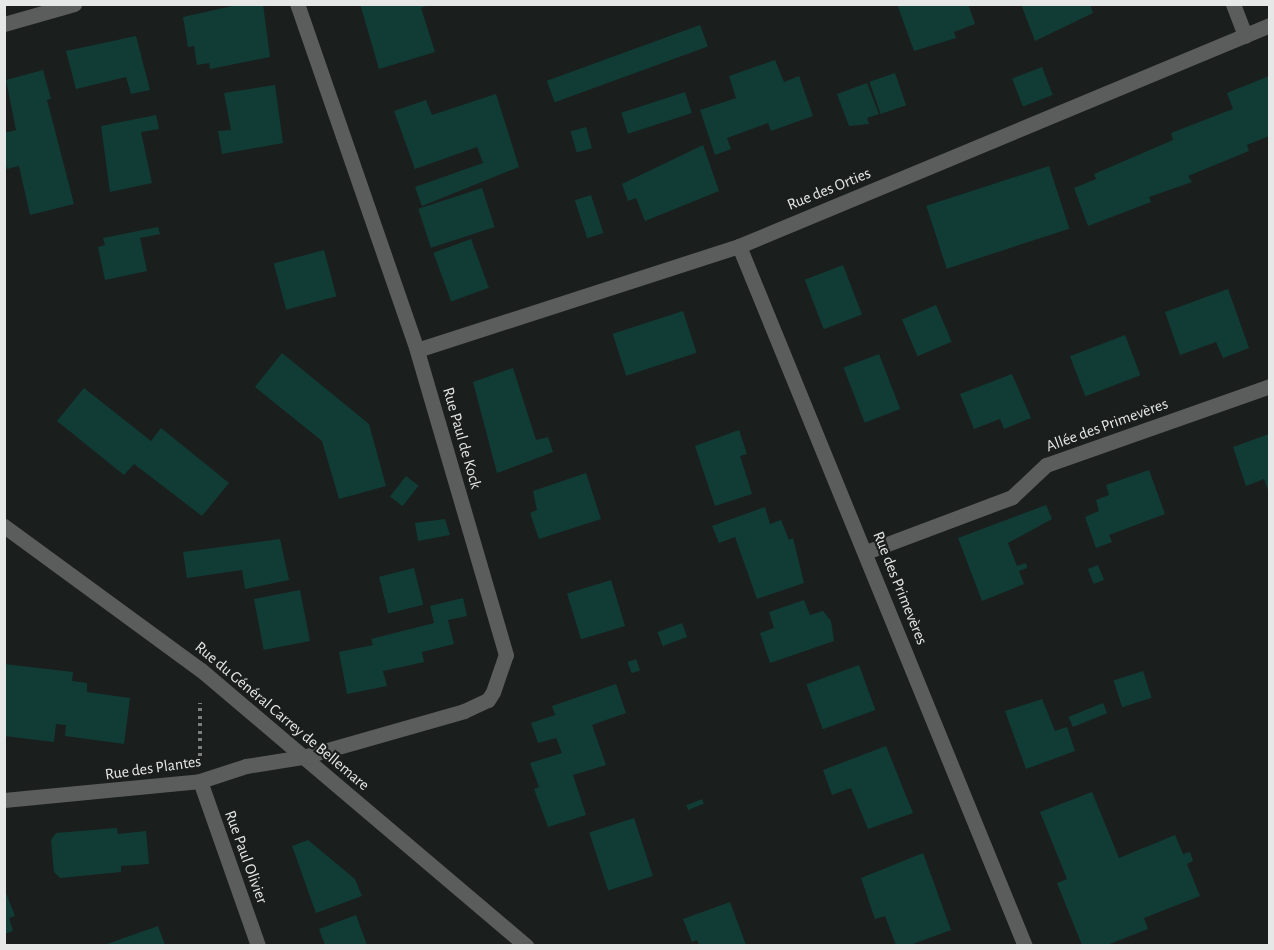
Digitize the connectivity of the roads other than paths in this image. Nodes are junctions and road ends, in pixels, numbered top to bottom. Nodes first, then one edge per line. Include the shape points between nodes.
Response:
1 (74, 4) edge
2 (297, 4) edge
3 (1233, 4) edge
4 (4, 24) edge
5 (1269, 25) edge
6 (1245, 36) junction
7 (739, 246) junction
8 (417, 350) junction
9 (1269, 386) edge
10 (4, 526) edge
11 (866, 552) junction
12 (303, 757) junction
13 (200, 780) junction
14 (4, 800) edge
15 (258, 945) edge
16 (527, 945) edge
17 (1025, 945) edge

1 - 4 street
2 - 8 street, Rue Paul de Kock
3 - 6 street
5 - 6 street, Rue des Orties
6 - 7 street, Rue des Orties
7 - 8 street, Rue des Orties
7 - 11 street, Rue des Primevères
8 - 12 street, Rue Paul de Kock via 506,655 488,700
9 - 11 street, Allée des Primevères via 1046,465 1012,497
10 - 12 street, Rue du Général Carrey de Bellemare via 201,670
11 - 17 street, Rue des Primevères
12 - 13 street, Rue des Plantes via 246,766
12 - 16 street, Rue du Général Carrey de Bellemare
13 - 14 street, Rue des Plantes
13 - 15 street, Rue Paul Olivier

